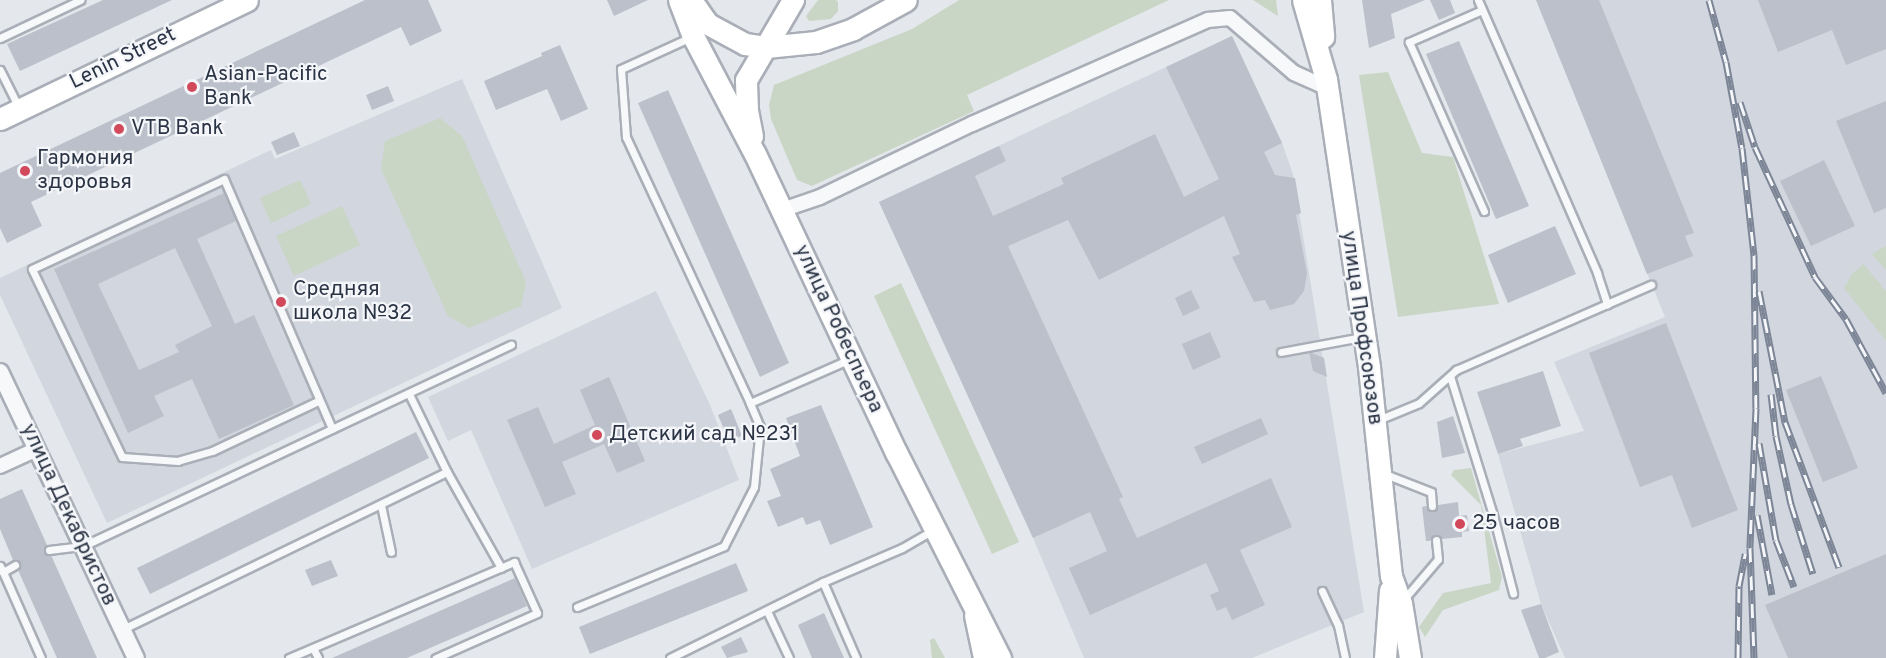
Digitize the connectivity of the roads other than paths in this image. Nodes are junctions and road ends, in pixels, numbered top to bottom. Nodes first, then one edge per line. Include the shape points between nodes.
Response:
1 (80, 0) edge
2 (247, 0) edge
3 (679, 0) edge
4 (691, 0) edge
5 (905, 0) edge
6 (1303, 0) edge
7 (1320, 0) edge
8 (1478, 0) edge
9 (789, 2) edge
10 (1482, 10) junction
11 (693, 36) junction
12 (0, 38) edge
13 (765, 47) junction
14 (0, 70) edge
15 (1326, 83) junction
16 (20, 109) junction
17 (0, 119) edge
18 (755, 154) junction
19 (782, 210) junction
20 (1484, 211) dead end
21 (1651, 285) dead end
22 (1607, 304) junction
23 (1364, 336) junction
24 (511, 345) dead end
25 (1281, 352) dead end
26 (852, 358) junction
27 (0, 372) edge
28 (1450, 376) junction
29 (409, 394) junction
30 (318, 401) junction
31 (750, 403) junction
32 (1374, 422) junction
33 (332, 429) junction
34 (37, 449) junction
35 (0, 466) edge
36 (447, 472) junction
37 (1380, 473) junction
38 (381, 505) junction
39 (1432, 506) dead end
40 (935, 529) junction
41 (1436, 540) dead end
42 (83, 546) junction
43 (49, 550) dead end
44 (391, 552) dead end
45 (15, 566) dead end
46 (2, 568) edge
47 (501, 568) junction
48 (1391, 576) junction
49 (823, 582) junction
50 (1322, 591) dead end
51 (1513, 593) dead end
52 (1401, 603) junction
53 (973, 605) junction
54 (577, 607) dead end
55 (767, 611) junction
56 (123, 629) junction
57 (314, 648) junction
58 (41, 658) edge
59 (136, 658) edge
60 (289, 658) edge
61 (318, 658) edge
62 (436, 658) edge
63 (670, 658) edge
64 (789, 658) edge
65 (856, 658) edge
66 (984, 658) edge
67 (1000, 658) edge
68 (1345, 658) edge
69 (1385, 658) edge
70 (1410, 658) edge

1 - 12 lane
2 - 16 main road, Lenin Street
3 - 11 main road, улица Робеспьера
4 - 13 main road via 708,24 745,44
5 - 13 main road via 853,28 816,42
6 - 15 main road, улица Профсоюзов
7 - 15 main road
8 - 10 lane
9 - 13 main road
10 - 20 lane via 1408,42
10 - 22 lane
11 - 18 main road, улица Робеспьера
11 - 31 lane via 621,69 626,137
13 - 18 main road via 746,80
14 - 16 lane
15 - 19 street via 1294,73 1230,18 1208,20 972,124 820,197
15 - 23 main road, улица Профсоюзов
16 - 17 main road, Lenin Street
18 - 19 main road, улица Робеспьера
19 - 26 main road, улица Робеспьера
21 - 22 lane
22 - 28 lane
23 - 25 lane
23 - 32 main road, улица Профсоюзов
24 - 29 lane
26 - 31 lane
26 - 40 main road, улица Робеспьера
27 - 34 street, улица Декабристов
28 - 32 lane via 1419,403
28 - 51 lane
29 - 33 lane
29 - 36 lane
30 - 30 lane via 212,451 178,461 122,457 32,269 224,179
30 - 33 lane
31 - 54 lane via 760,428 754,487 724,546
32 - 37 main road, улица Профсоюзов
33 - 42 lane
34 - 35 street
34 - 42 street, улица Декабристов
36 - 38 lane
36 - 47 lane
37 - 39 lane via 1431,492
37 - 48 main road, улица Профсоюзов
38 - 44 lane
38 - 56 lane
40 - 49 lane via 902,548
40 - 53 main road, улица Робеспьера
41 - 52 lane via 1438,559
42 - 43 lane
42 - 56 street, улица Декабристов
45 - 46 lane
46 - 58 lane
47 - 57 lane
47 - 62 lane via 514,562 537,613
48 - 52 main road, улица Профсоюзов
48 - 69 main road
49 - 55 lane
49 - 65 lane
50 - 68 lane via 1338,625
52 - 70 main road, улица Профсоюзов
53 - 66 main road
53 - 67 main road, улица Робеспьера
55 - 63 lane
55 - 64 lane
56 - 59 street, улица Декабристов
57 - 60 lane
57 - 61 lane

